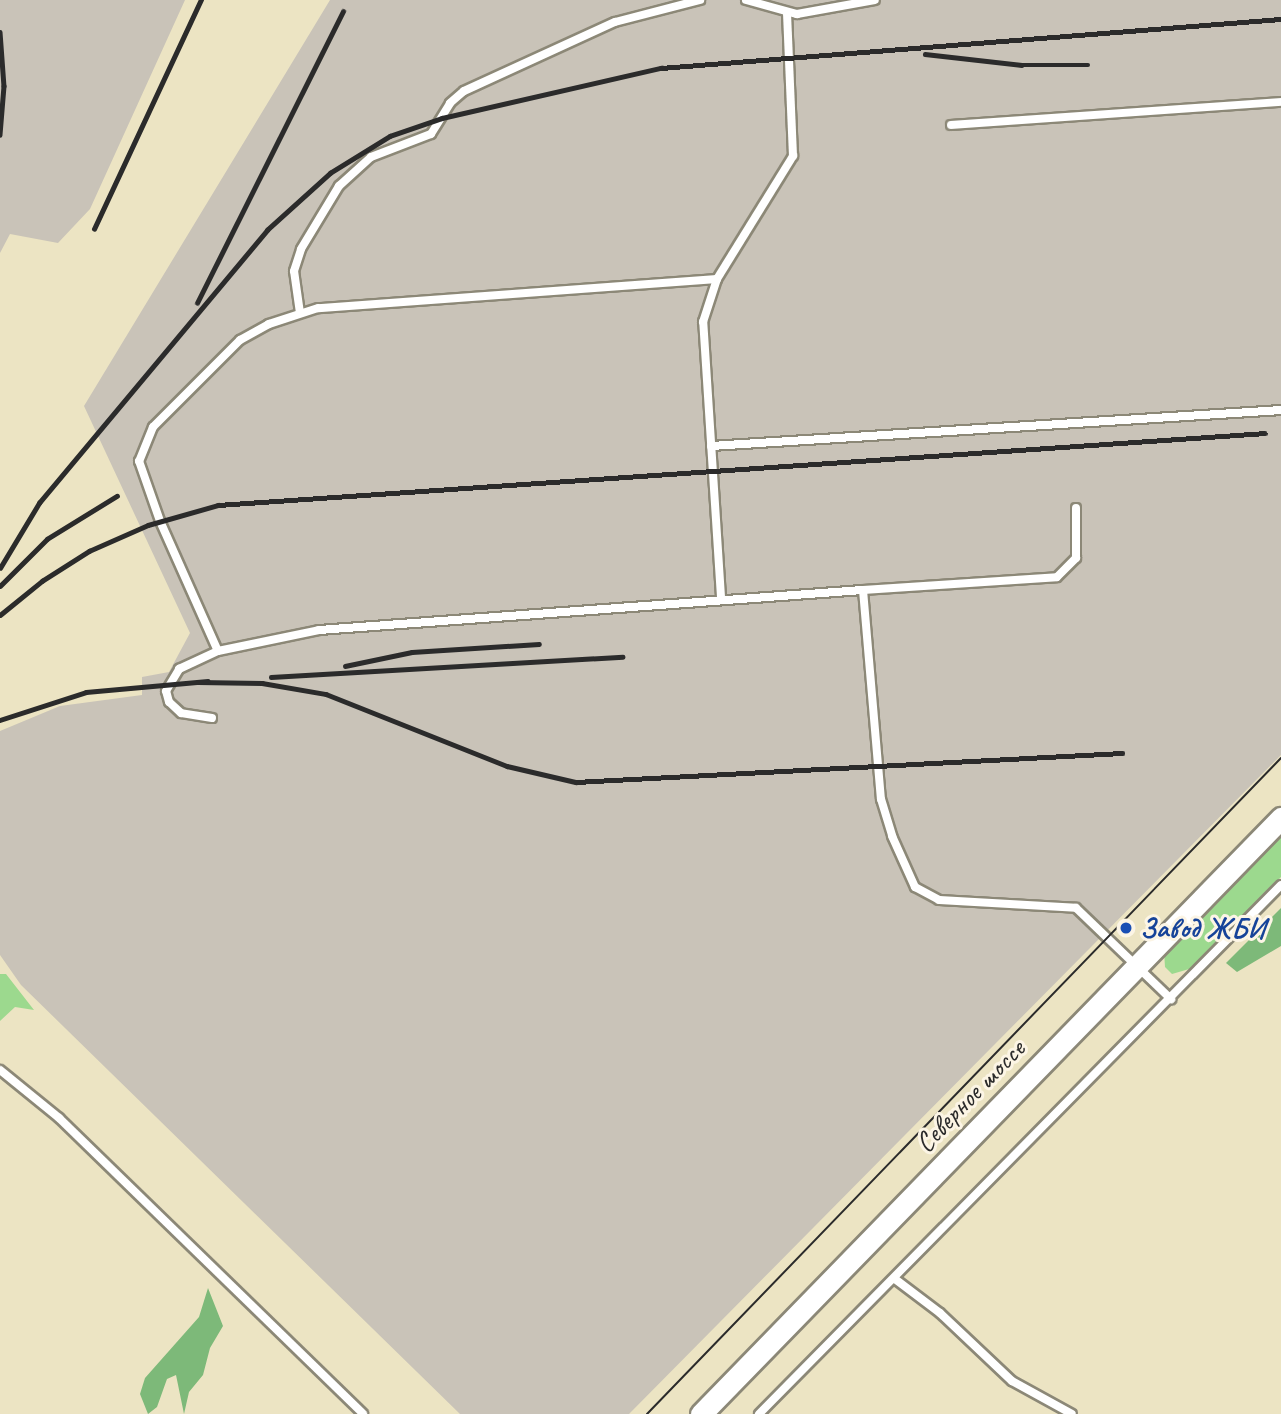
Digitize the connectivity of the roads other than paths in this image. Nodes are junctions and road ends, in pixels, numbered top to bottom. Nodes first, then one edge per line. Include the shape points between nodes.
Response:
1 (700, 0) edge
2 (746, 0) edge
3 (875, 0) edge
4 (787, 12) junction
5 (1281, 102) edge
6 (951, 125) dead end
7 (717, 279) junction
8 (300, 313) junction
9 (1281, 411) edge
10 (711, 446) junction
11 (1076, 508) dead end
12 (863, 590) junction
13 (720, 597) junction
14 (218, 650) junction
15 (212, 718) dead end
16 (1281, 818) edge
17 (1281, 885) edge
18 (1135, 968) junction
19 (1171, 999) junction
20 (0, 1070) edge
21 (895, 1279) junction
22 (363, 1414) edge
23 (701, 1414) edge
24 (759, 1414) edge
25 (1072, 1414) edge

1 - 8 lane via 615,22 464,91 450,103 431,134 371,157 339,186 301,249 294,271
2 - 4 lane
3 - 4 lane
4 - 7 lane via 793,156
5 - 6 lane
7 - 8 lane via 341,305
7 - 10 lane via 704,322
8 - 14 lane via 254,331 227,351 153,427 141,451 140,469 160,521
9 - 10 lane
10 - 13 lane
11 - 12 lane via 1076,558 1057,577
12 - 13 lane
12 - 18 lane via 881,799 915,887 939,900 1076,908
13 - 14 lane via 319,630
14 - 15 lane via 179,669 166,691 169,702 181,713
16 - 18 main road, Северное шоссе
17 - 19 lane
18 - 19 lane
18 - 23 main road, Северное шоссе
19 - 21 lane via 915,1253
20 - 22 lane via 59,1118
21 - 24 lane
21 - 25 lane via 940,1313 1012,1381

